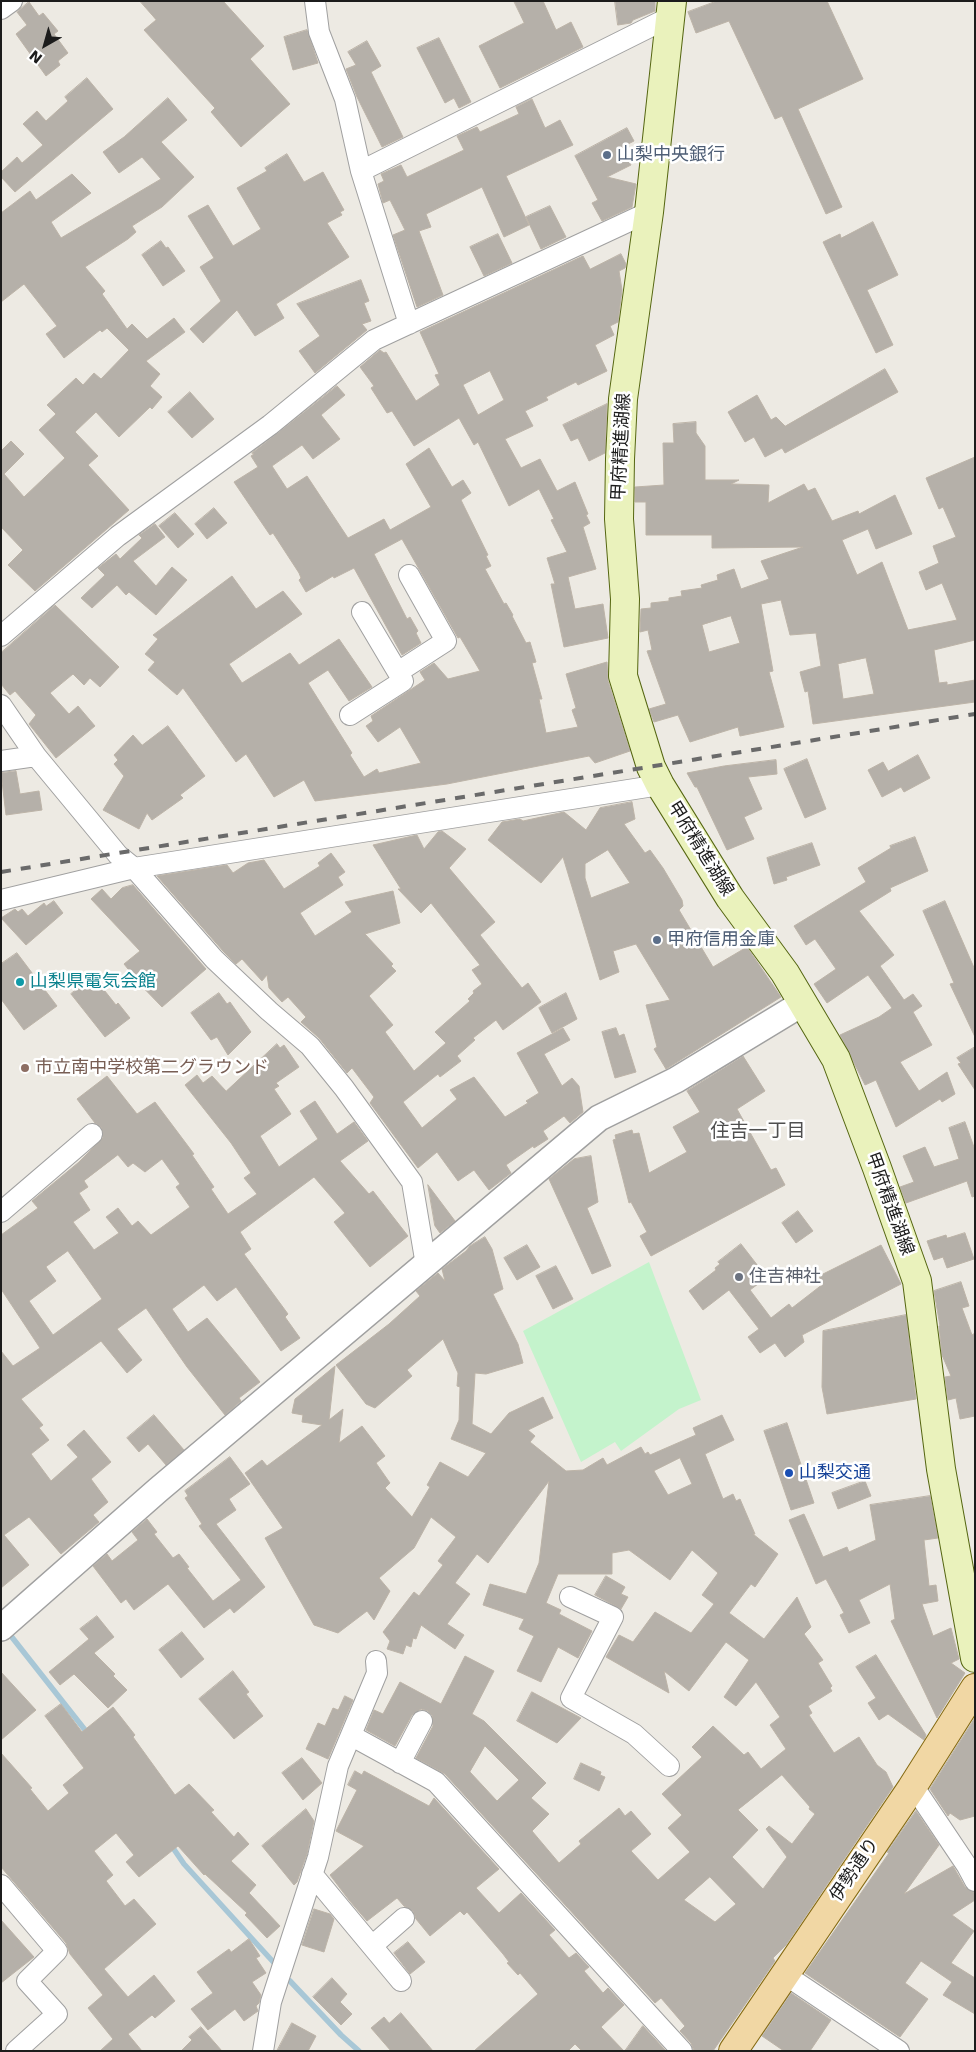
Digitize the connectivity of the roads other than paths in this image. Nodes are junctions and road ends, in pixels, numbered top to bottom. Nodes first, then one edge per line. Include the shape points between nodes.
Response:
1 (12, 1) edge
2 (314, 1) edge
3 (1, 9) edge
4 (672, 9) edge
5 (361, 171) junction
6 (649, 212) junction
7 (409, 324) junction
8 (409, 575) dead end
9 (362, 612) dead end
10 (1, 636) edge
11 (398, 672) junction
12 (1, 705) edge
13 (350, 715) dead end
14 (36, 756) junction
15 (1, 761) edge
16 (660, 786) junction
17 (134, 868) junction
18 (1, 900) edge
19 (803, 1003) junction
20 (92, 1134) dead end
21 (1, 1212) edge
22 (426, 1265) junction
23 (570, 1597) dead end
24 (1, 1628) edge
25 (975, 1658) edge
26 (376, 1661) dead end
27 (975, 1688) edge
28 (422, 1721) dead end
29 (352, 1736) junction
30 (400, 1762) junction
31 (669, 1766) dead end
32 (911, 1789) junction
33 (312, 1874) junction
34 (975, 1881) edge
35 (1, 1885) edge
36 (404, 1918) dead end
37 (372, 1946) junction
38 (784, 1974) junction
39 (401, 1981) dead end
40 (16, 2051) edge
41 (263, 2051) edge
42 (682, 2051) edge
43 (733, 2051) edge
44 (899, 2051) edge

1 - 3 street
2 - 5 street via 319,32 344,99
4 - 5 street
4 - 6 main road, 甲府精進湖線
5 - 7 street
6 - 7 street
6 - 16 main road, 甲府精進湖線 via 623,399 619,519 625,599 623,676
7 - 10 street via 374,340 254,436 118,536
8 - 11 street via 446,641
9 - 11 street
11 - 13 street via 403,681
12 - 14 street
14 - 15 street
14 - 17 street via 118,854
16 - 17 street
16 - 19 main road, 甲府精進湖線 via 730,898
17 - 18 street
17 - 22 street via 214,959 310,1046 344,1088 412,1182
19 - 22 street via 676,1080 599,1118
19 - 25 main road, 甲府精進湖線 via 836,1059 917,1281 941,1469
20 - 21 street
22 - 24 street via 158,1490
23 - 31 street via 613,1617 571,1698 634,1734
26 - 29 street via 377,1673
27 - 32 main road, 伊勢通り
28 - 30 street
29 - 30 street
29 - 33 street via 338,1766
30 - 42 street via 436,1782
32 - 34 street via 920,1796
32 - 38 main road, 伊勢通り
33 - 37 street
33 - 41 street via 271,2002
35 - 40 street via 57,1952 27,1981 57,2014
36 - 37 street
37 - 39 street
38 - 43 main road, 伊勢通り
38 - 44 street

